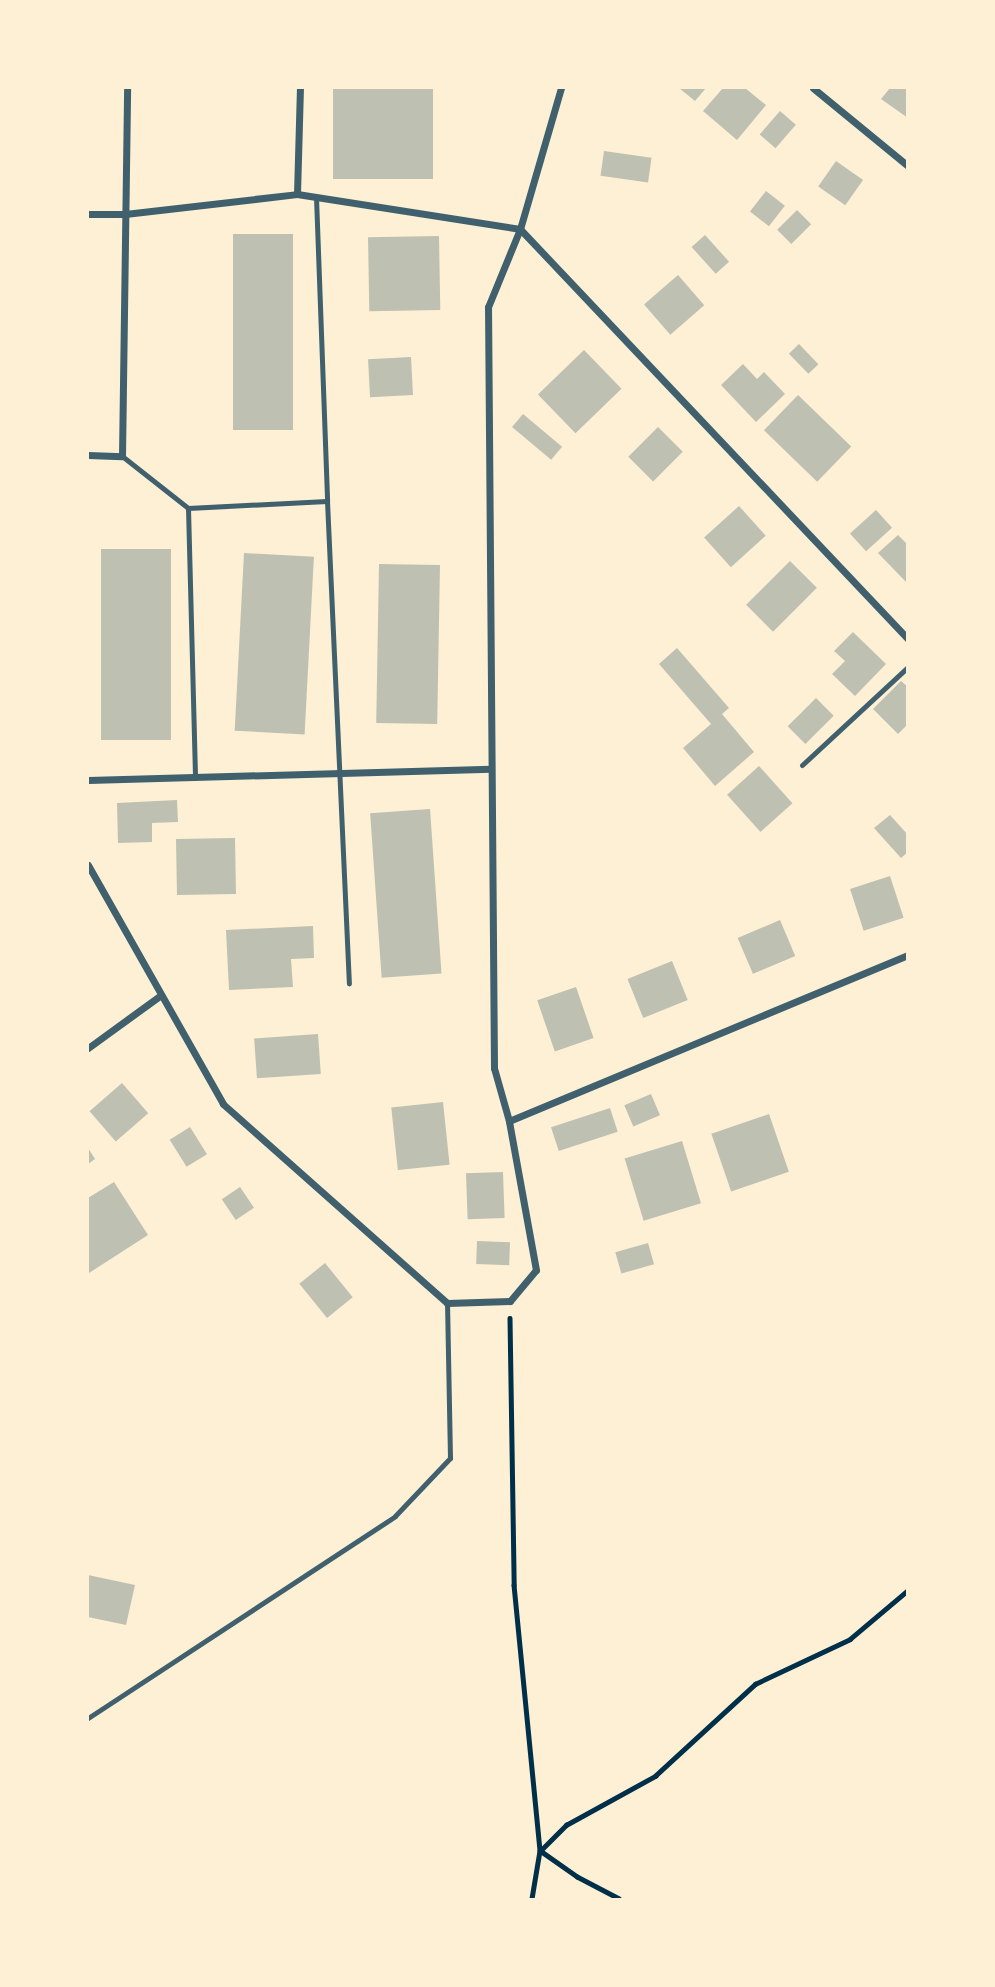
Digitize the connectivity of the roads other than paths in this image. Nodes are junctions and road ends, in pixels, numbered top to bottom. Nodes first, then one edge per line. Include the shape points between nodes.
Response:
1 (127, 88) edge
2 (300, 88) edge
3 (561, 88) edge
4 (813, 88) edge
5 (908, 166) edge
6 (297, 194) junction
7 (316, 197) junction
8 (88, 214) edge
9 (125, 214) junction
10 (520, 229) junction
11 (88, 455) edge
12 (122, 456) junction
13 (327, 501) junction
14 (188, 508) junction
15 (908, 639) edge
16 (908, 667) edge
17 (802, 765) dead end
18 (491, 769) junction
19 (340, 775) junction
20 (195, 778) junction
21 (88, 780) edge
22 (88, 865) edge
23 (908, 955) edge
24 (349, 983) dead end
25 (161, 995) junction
26 (88, 1048) edge
27 (509, 1121) junction
28 (447, 1303) junction
29 (88, 1718) edge

1 - 9 street
2 - 6 street
3 - 10 street
4 - 5 street
6 - 7 street
6 - 9 street
7 - 10 street
7 - 13 lane
8 - 9 street
9 - 12 street
10 - 15 street
10 - 18 street via 488,307
11 - 12 street
12 - 14 lane
13 - 14 lane
13 - 19 lane
14 - 20 lane
16 - 17 lane
18 - 19 street
18 - 27 street via 494,1068
19 - 20 street
19 - 24 lane
20 - 21 street
22 - 25 street
23 - 27 street
25 - 26 street
25 - 28 street via 223,1104
27 - 28 street via 536,1270 510,1301
28 - 29 lane via 450,1458 395,1516

